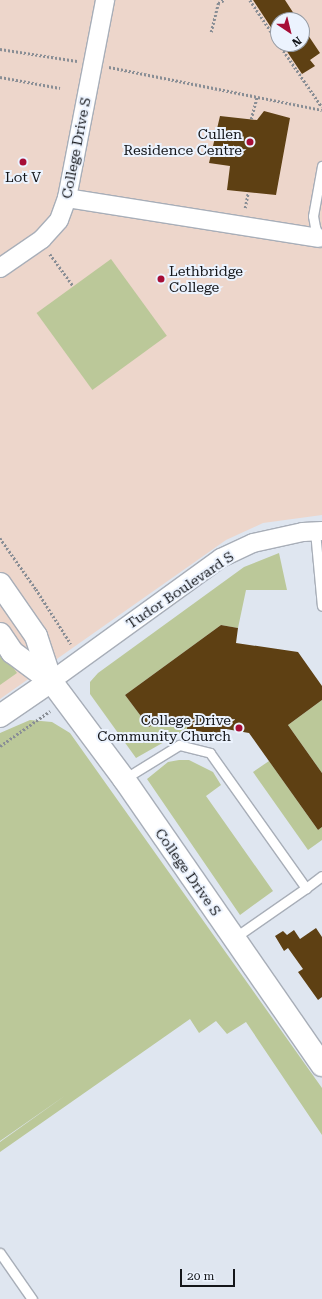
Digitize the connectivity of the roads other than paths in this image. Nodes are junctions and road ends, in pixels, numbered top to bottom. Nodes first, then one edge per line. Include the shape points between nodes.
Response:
1 (105, 0) edge
2 (322, 166) edge
3 (67, 198) junction
4 (321, 240) edge
5 (0, 268) edge
6 (319, 531) edge
7 (0, 584) edge
8 (322, 606) edge
9 (0, 634) edge
10 (51, 681) junction
11 (0, 716) edge
12 (124, 779) junction
13 (322, 876) edge
14 (306, 888) junction
15 (234, 938) junction
16 (319, 1055) edge
17 (0, 1253) edge
18 (32, 1299) edge

1 - 3 street, College Drive S
2 - 4 lane via 313,216
3 - 4 street
3 - 5 street, College Drive S via 59,220 40,240
6 - 8 lane
6 - 10 street, Tudor Boulevard S via 253,543 221,558
7 - 10 street, College Drive S via 36,636
9 - 10 street, College Drive S via 12,652
10 - 11 street
10 - 12 street, College Drive S
12 - 14 lane via 179,745 210,753
12 - 15 street, College Drive S
13 - 14 lane
14 - 15 lane
15 - 16 street, College Drive S
17 - 18 lane

